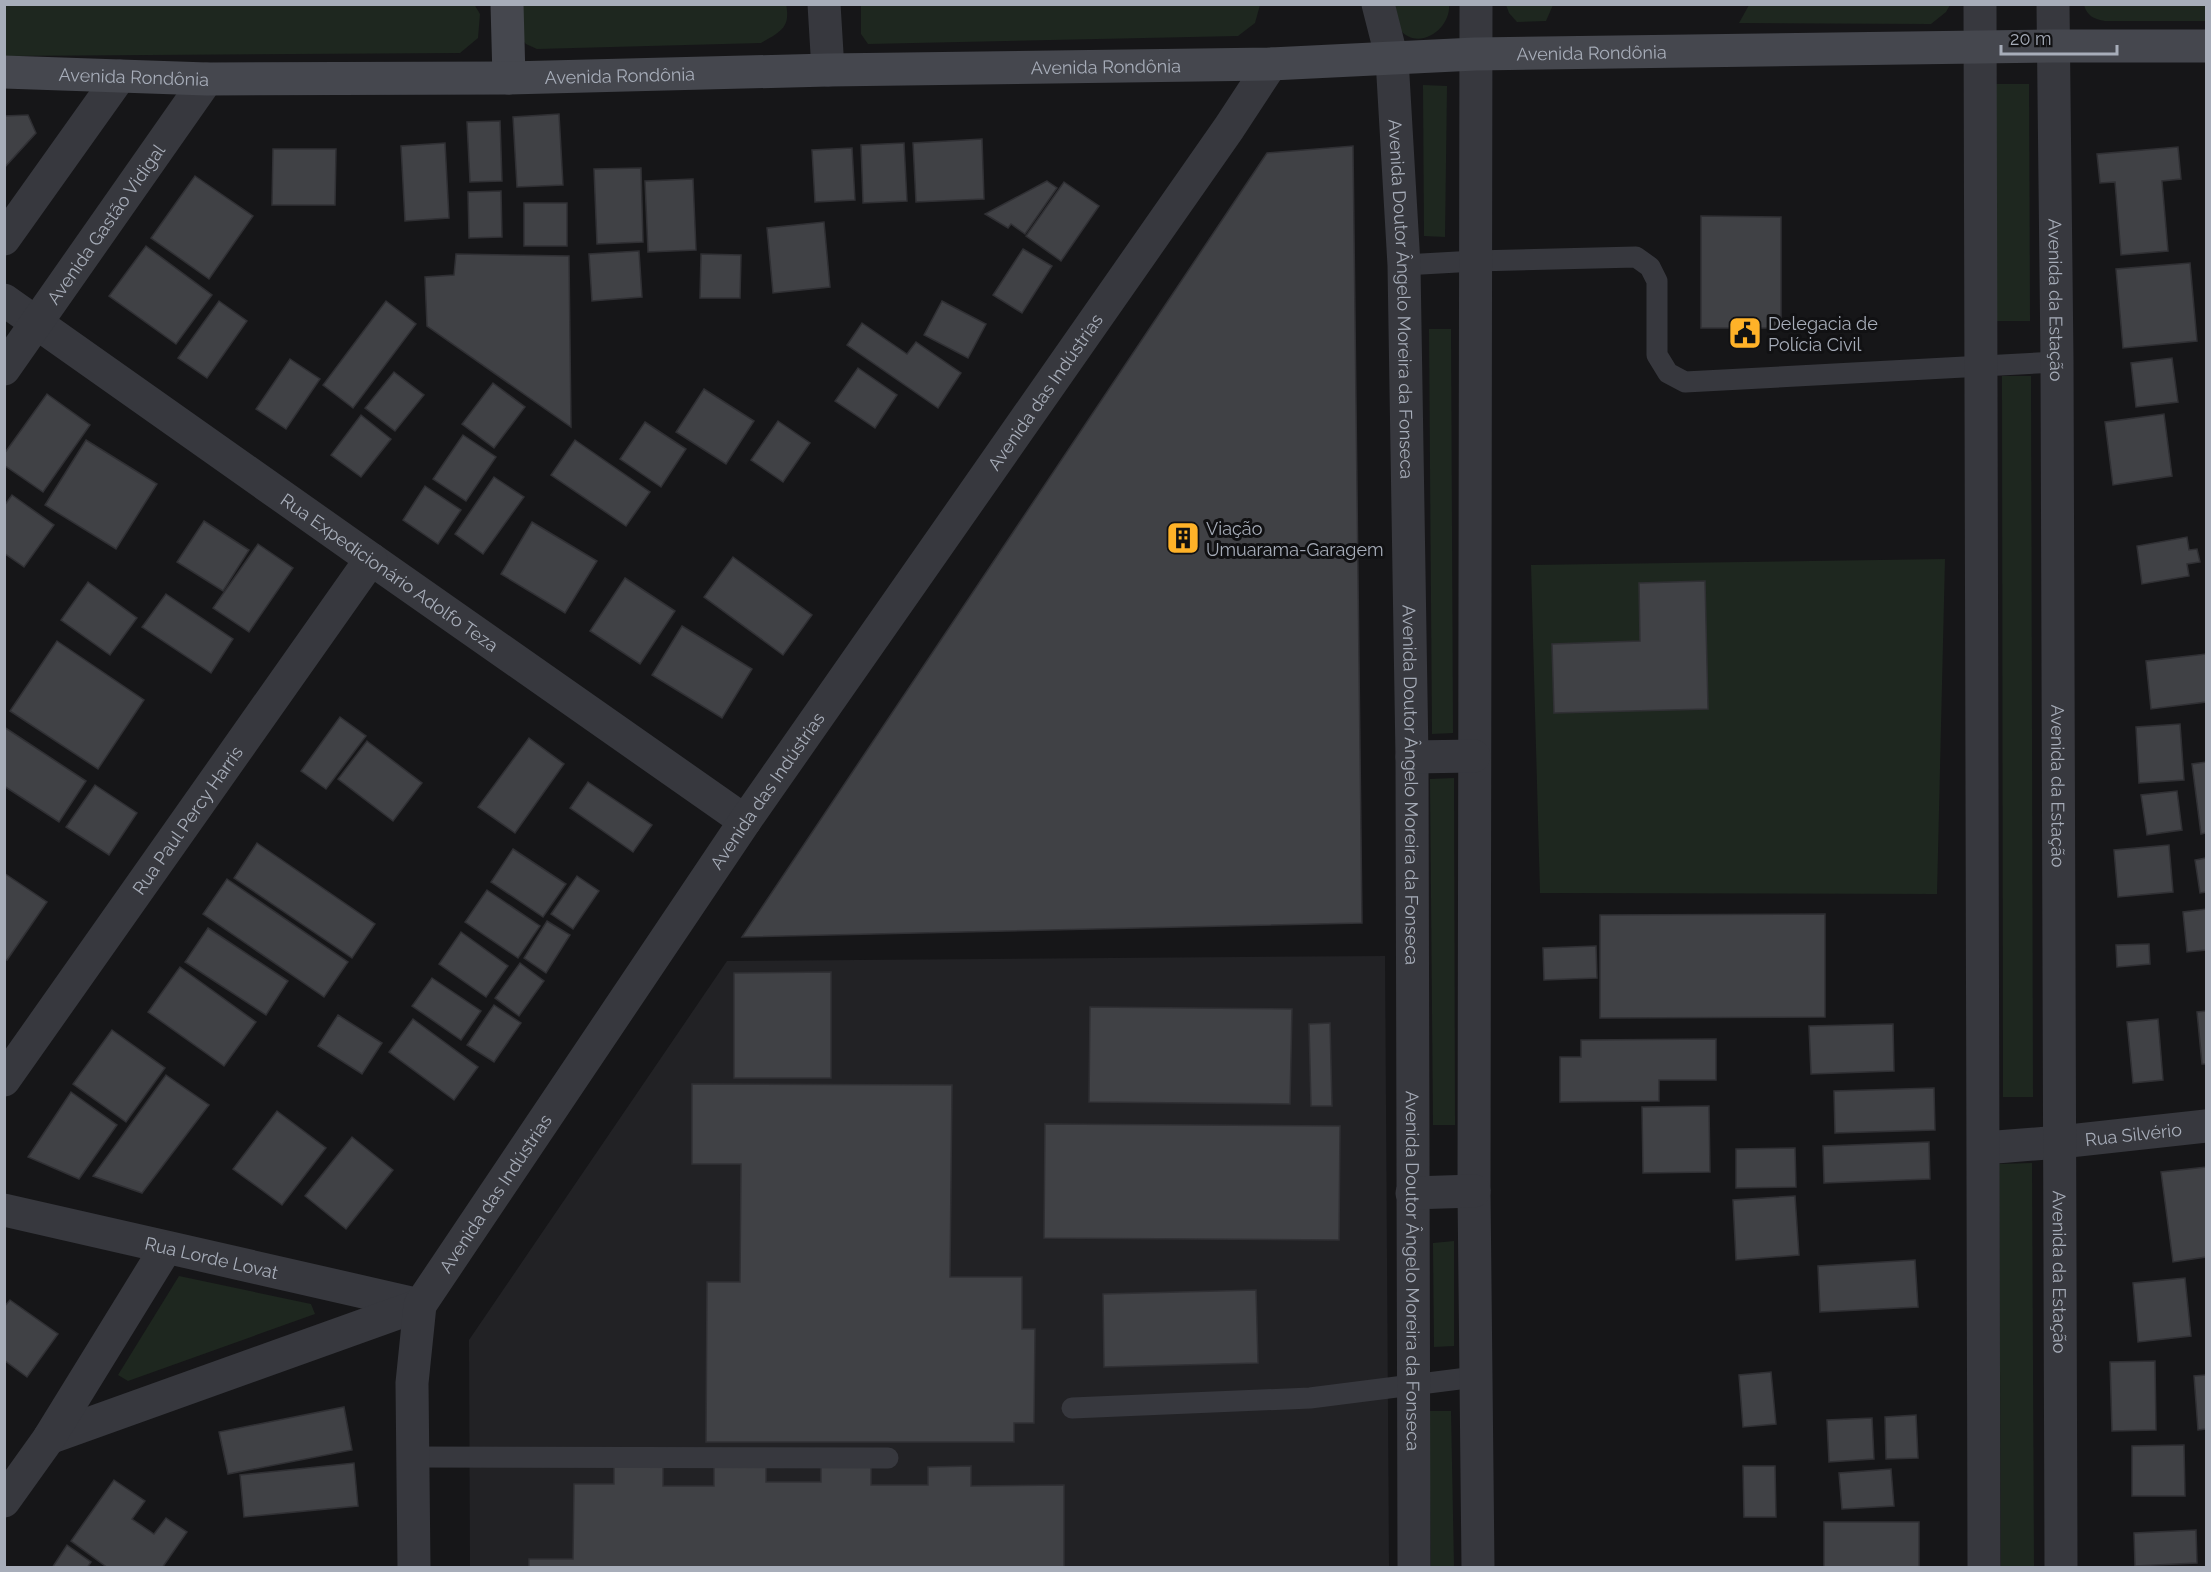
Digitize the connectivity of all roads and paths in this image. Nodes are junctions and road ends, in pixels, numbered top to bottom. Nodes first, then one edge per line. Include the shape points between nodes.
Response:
1 (507, 4) edge
2 (824, 4) edge
3 (1378, 4) edge
4 (1476, 4) edge
5 (1980, 4) edge
6 (2053, 4) edge
7 (2053, 46) junction
8 (2206, 46) edge
9 (1981, 47) junction
10 (1475, 54) junction
11 (1392, 59) junction
12 (1271, 64) junction
13 (828, 70) junction
14 (4, 72) edge
15 (120, 76) junction
16 (509, 78) junction
17 (207, 79) junction
18 (4, 239) edge
19 (1475, 261) junction
20 (1404, 265) junction
21 (4, 300) edge
22 (38, 322) junction
23 (2057, 362) junction
24 (1982, 367) junction
25 (4, 369) edge
26 (371, 559) junction
27 (1474, 756) junction
28 (1412, 757) junction
29 (745, 821) junction
30 (4, 1080) edge
31 (2206, 1126) edge
32 (2060, 1142) junction
33 (1984, 1148) junction
34 (1474, 1191) junction
35 (1412, 1193) junction
36 (4, 1210) edge
37 (166, 1248) junction
38 (420, 1305) junction
39 (1475, 1377) junction
40 (1413, 1384) junction
41 (1072, 1408) dead end
42 (50, 1438) junction
43 (413, 1457) junction
44 (888, 1458) dead end
45 (4, 1501) edge
46 (414, 1568) edge
47 (1414, 1568) edge
48 (1478, 1568) edge
49 (1984, 1568) edge
50 (2061, 1568) edge

1 - 16 main road
2 - 13 street
3 - 11 street, Avenida Doutor Ângelo Moreira da Fonseca
4 - 10 street
5 - 9 street
6 - 7 street, Avenida da Estação
7 - 8 main road, Avenida Rondônia
7 - 9 main road, Avenida Rondônia
7 - 23 street, Avenida da Estação
9 - 10 main road, Avenida Rondônia
9 - 24 street
10 - 11 main road, Avenida Rondônia
10 - 19 street
11 - 12 main road, Avenida Rondônia
11 - 20 street, Avenida Doutor Ângelo Moreira da Fonseca
12 - 13 main road, Avenida Rondônia
12 - 29 street, Avenida das Indústrias
13 - 16 main road, Avenida Rondônia
14 - 15 main road, Avenida Rondônia
15 - 17 main road, Avenida Rondônia
15 - 18 street
16 - 17 main road, Avenida Rondônia
17 - 22 street, Avenida Gastão Vidigal
19 - 20 lane
19 - 24 lane via 1636,257 1650,267 1657,280 1657,355 1668,373 1685,382
19 - 27 street
20 - 28 street, Avenida Doutor Ângelo Moreira da Fonseca
21 - 22 street, Rua Expedicionário Adolfo Teza
22 - 25 street, Avenida Gastão Vidigal
22 - 26 street, Rua Expedicionário Adolfo Teza
23 - 24 lane
23 - 32 street, Avenida da Estação
24 - 33 street
26 - 29 street, Rua Expedicionário Adolfo Teza
26 - 30 street, Rua Paul Percy Harris
27 - 28 street
27 - 34 street
28 - 35 street, Avenida Doutor Ângelo Moreira da Fonseca
29 - 38 street, Avenida das Indústrias
31 - 32 street, Rua Silvério
32 - 33 street, Rua Silvério
32 - 50 street, Avenida da Estação
33 - 49 street
34 - 35 street
34 - 39 street
35 - 40 street, Avenida Doutor Ângelo Moreira da Fonseca
36 - 37 street, Rua Lorde Lovat
37 - 38 street, Rua Lorde Lovat
37 - 42 street
38 - 42 street
38 - 43 street, Avenida das Indústrias via 412,1383
39 - 40 lane
39 - 48 street
40 - 41 lane via 1310,1398
40 - 47 street, Avenida Doutor Ângelo Moreira da Fonseca
42 - 45 street
43 - 44 lane
43 - 46 street, Avenida das Indústrias

